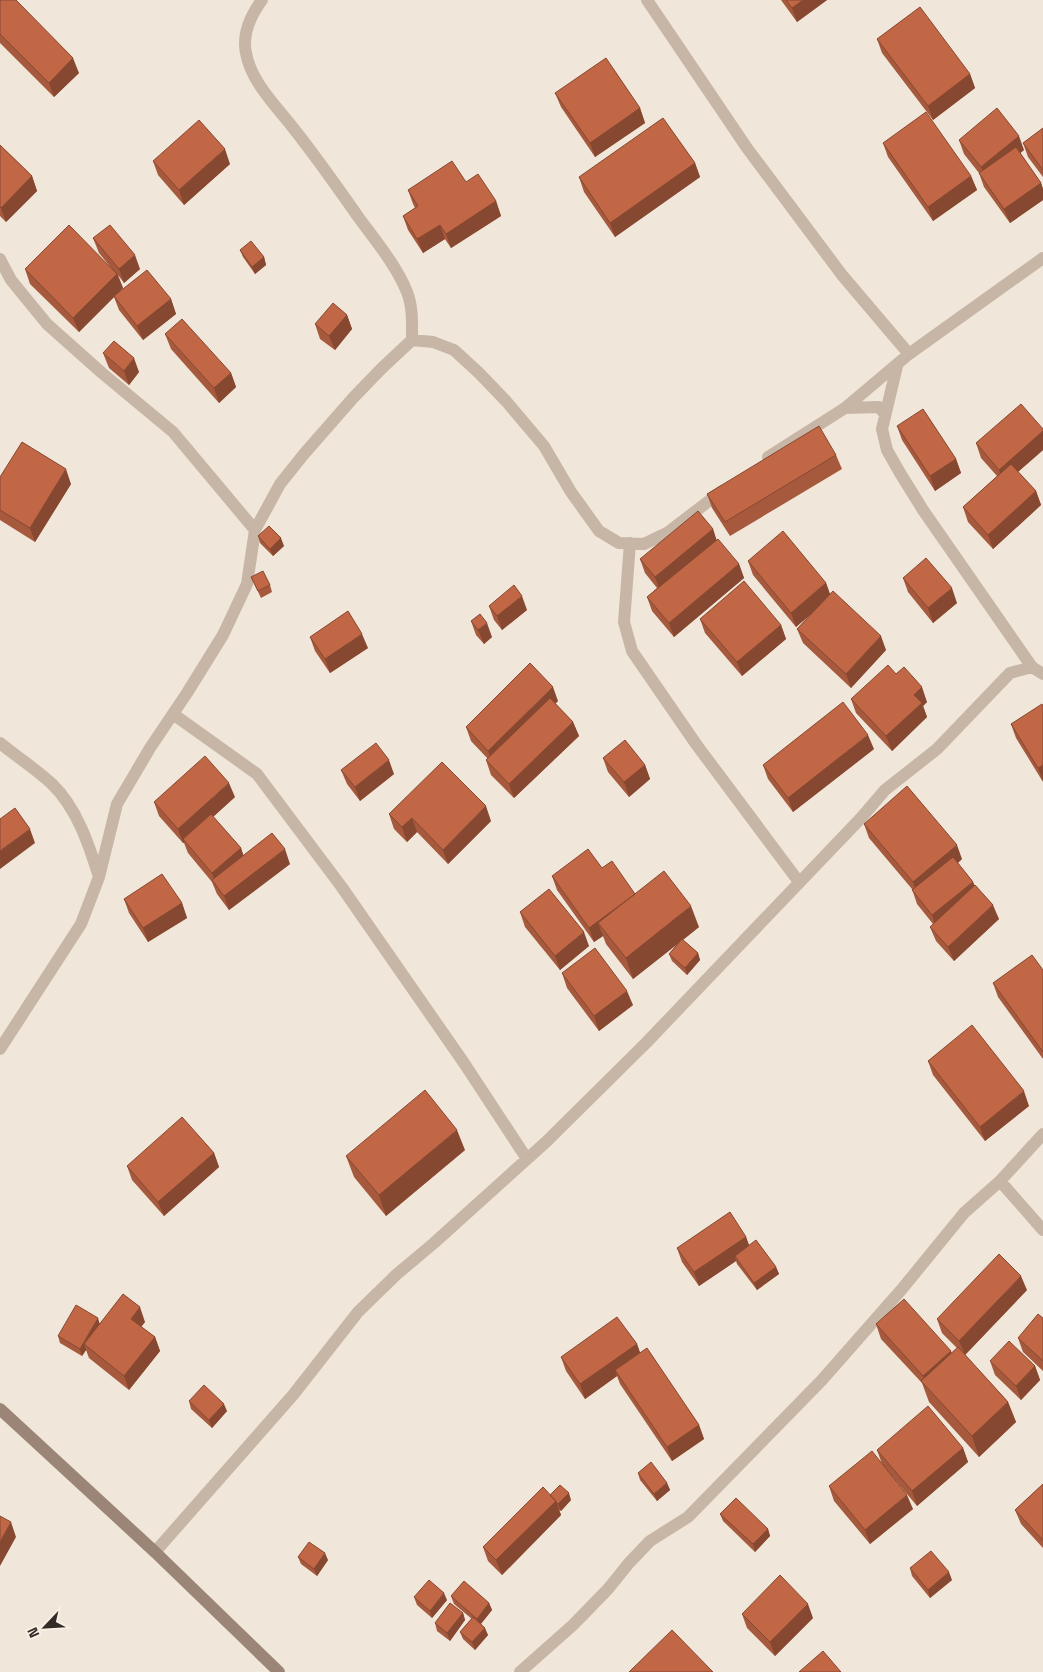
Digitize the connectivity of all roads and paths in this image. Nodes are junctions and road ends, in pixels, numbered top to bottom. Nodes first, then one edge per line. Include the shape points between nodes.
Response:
1 (262, 0) edge
2 (647, 0) edge
3 (1043, 258) edge
4 (0, 260) edge
5 (412, 340) junction
6 (909, 354) junction
7 (897, 366) junction
8 (845, 408) junction
9 (885, 414) junction
10 (762, 462) edge
11 (730, 484) edge
12 (255, 530) junction
13 (630, 544) junction
14 (1037, 670) edge
15 (173, 714) junction
16 (0, 743) edge
17 (99, 876) junction
18 (799, 882) junction
19 (0, 1049) edge
20 (1043, 1134) edge
21 (527, 1159) junction
22 (1000, 1181) junction
23 (1043, 1230) edge
24 (0, 1409) edge
25 (155, 1552) junction
26 (279, 1672) edge
27 (520, 1672) edge

1 - 5 street via 252,13 246,34 246,52 253,71 386,255 407,292 412,315
2 - 6 street via 748,148 842,275
3 - 6 street
4 - 12 street via 11,280 47,324 173,432
5 - 12 street via 304,454 280,484
5 - 13 street via 433,342 454,350 479,373 544,446 599,531 620,543
6 - 7 street
7 - 8 street
7 - 9 street
8 - 9 street via 879,407
8 - 10 street
9 - 14 street via 882,429 900,473 955,557
11 - 13 street via 667,533 644,544
12 - 15 street via 246,584 223,635
13 - 18 street via 624,622 632,651 696,744
14 - 18 street via 1010,673 937,749 885,790
15 - 17 street via 116,804
15 - 21 street via 257,774 341,886
16 - 17 street via 53,785 69,806 88,840
17 - 19 street via 81,924
18 - 21 street via 646,1043
20 - 22 street
21 - 25 street via 358,1312 293,1396
22 - 23 street
22 - 27 street via 964,1213 822,1380 688,1517 650,1541 573,1625
24 - 25 main road
25 - 26 main road

